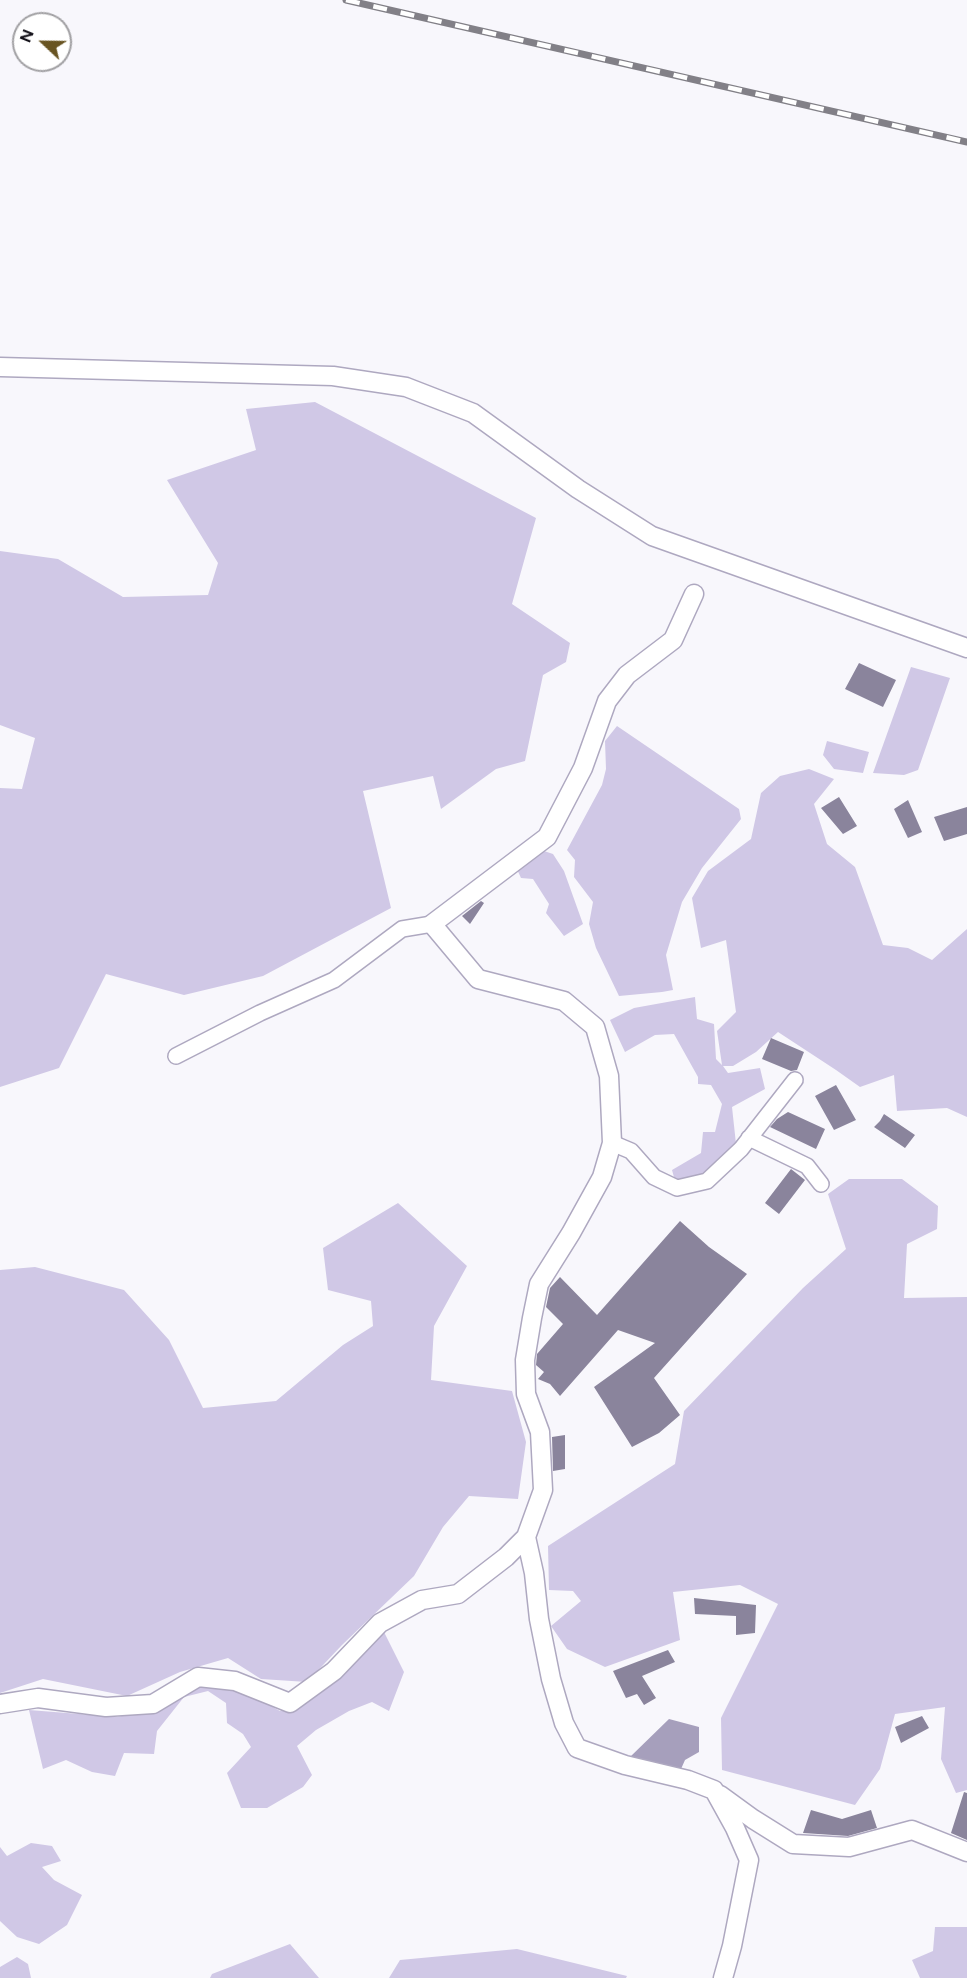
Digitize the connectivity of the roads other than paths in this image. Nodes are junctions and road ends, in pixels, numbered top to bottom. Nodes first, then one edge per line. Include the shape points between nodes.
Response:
1 (0, 367) edge
2 (694, 594) dead end
3 (967, 648) edge
4 (432, 924) junction
5 (176, 1056) dead end
6 (795, 1080) dead end
7 (749, 1138) junction
8 (612, 1143) junction
9 (821, 1184) dead end
10 (526, 1537) junction
11 (0, 1704) edge
12 (714, 1790) junction
13 (967, 1852) edge
14 (723, 1978) edge

1 - 3 street via 333,376 406,387 473,413 578,489 652,536
2 - 4 street via 673,640 627,675 608,701 583,768 547,837
4 - 5 street via 402,929 334,980
4 - 8 street via 478,979 564,1001 595,1027 609,1076
6 - 7 street
7 - 8 street via 707,1181 677,1188 654,1177 631,1151
7 - 9 street via 807,1166
8 - 10 street via 602,1177 539,1284 525,1360 526,1394 540,1432 543,1490
10 - 11 street via 458,1594 422,1600 380,1623 333,1671 290,1703 235,1681 198,1677 153,1704 106,1707 38,1698
10 - 12 street via 551,1679 564,1723 577,1748
12 - 13 street via 793,1844 849,1847 912,1830
12 - 14 street via 749,1860

